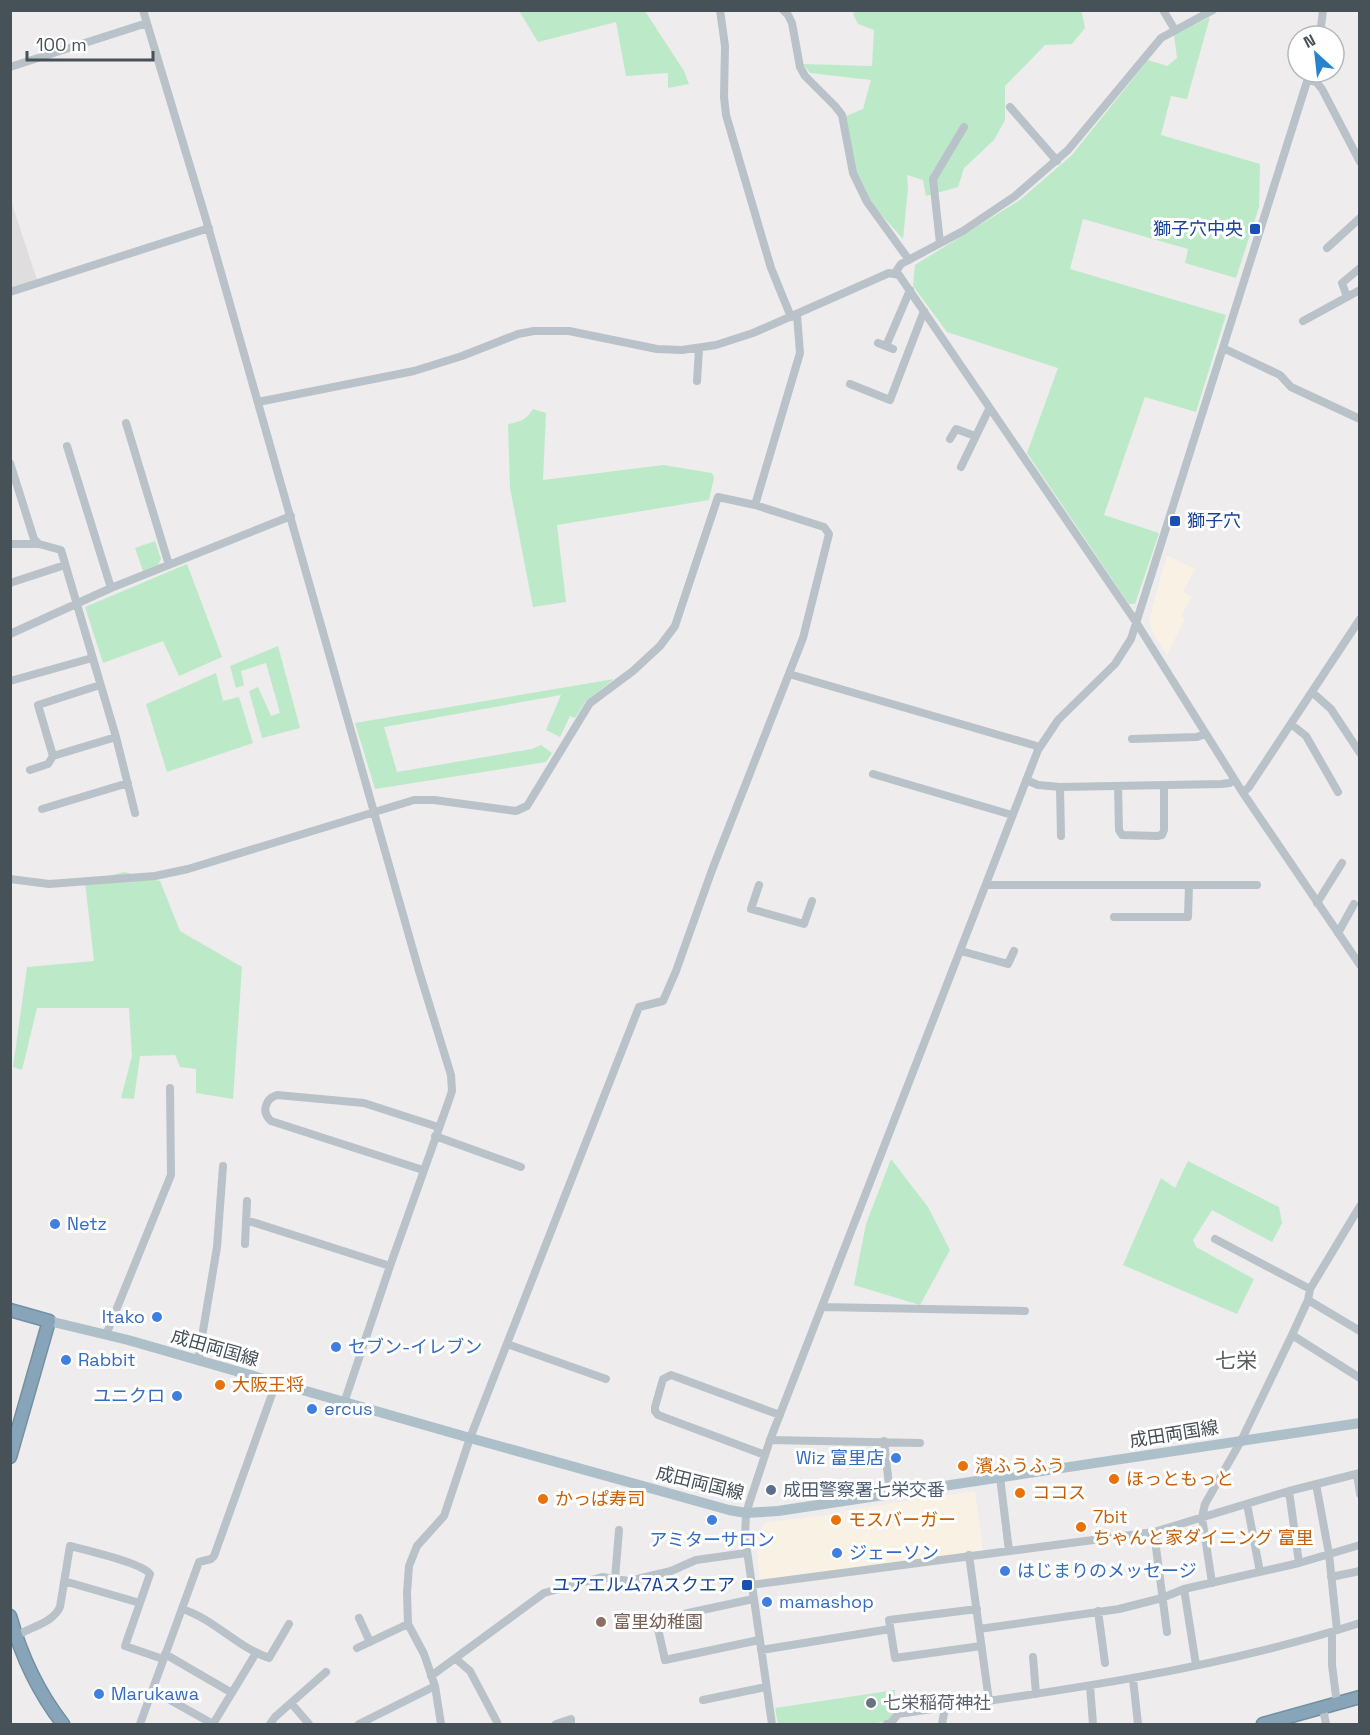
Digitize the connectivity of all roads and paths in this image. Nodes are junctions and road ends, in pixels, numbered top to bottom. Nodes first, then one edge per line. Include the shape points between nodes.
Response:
1 (143, 10) edge
2 (720, 10) edge
3 (783, 10) edge
4 (1163, 10) edge
5 (1213, 10) edge
6 (147, 23) junction
7 (1175, 30) junction
8 (10, 67) edge
9 (1306, 84) edge
10 (1318, 84) edge
11 (1010, 107) dead end
12 (964, 127) dead end
13 (1057, 161) junction
14 (1359, 162) edge
15 (1359, 218) edge
16 (208, 228) junction
17 (940, 243) junction
18 (1327, 248) dead end
19 (909, 260) junction
20 (1359, 268) edge
21 (895, 273) junction
22 (910, 290) junction
23 (1359, 290) edge
24 (10, 292) edge
25 (1347, 297) junction
26 (924, 311) junction
27 (794, 316) junction
28 (1303, 321) dead end
29 (886, 346) dead end
30 (1222, 348) junction
31 (699, 349) junction
32 (697, 381) dead end
33 (850, 384) dead end
34 (258, 402) junction
35 (989, 409) junction
36 (1359, 419) edge
37 (126, 423) dead end
38 (975, 436) junction
39 (950, 439) dead end
40 (66, 446) dead end
41 (10, 463) edge
42 (961, 467) dead end
43 (755, 505) junction
44 (291, 516) junction
45 (10, 544) edge
46 (39, 544) junction
47 (65, 565) junction
48 (169, 565) junction
49 (10, 583) edge
50 (111, 588) junction
51 (77, 603) junction
52 (1359, 619) edge
53 (1136, 622) junction
54 (10, 634) edge
55 (92, 658) junction
56 (789, 674) junction
57 (10, 681) edge
58 (100, 685) junction
59 (1312, 692) junction
60 (1291, 724) junction
61 (1205, 734) junction
62 (116, 737) junction
63 (1132, 739) dead end
64 (1040, 747) junction
65 (1359, 753) edge
66 (53, 756) junction
67 (30, 770) dead end
68 (873, 774) dead end
69 (1234, 779) junction
70 (1026, 780) junction
71 (128, 783) junction
72 (1118, 786) junction
73 (1164, 786) junction
74 (1060, 787) junction
75 (1338, 792) dead end
76 (1243, 793) junction
77 (42, 809) dead end
78 (374, 812) junction
79 (135, 813) dead end
80 (1012, 815) junction
81 (1061, 836) dead end
82 (1342, 863) dead end
83 (10, 879) edge
84 (759, 885) dead end
85 (986, 885) junction
86 (1189, 885) junction
87 (1257, 885) dead end
88 (812, 901) dead end
89 (1317, 903) junction
90 (1354, 904) dead end
91 (1114, 917) dead end
92 (1338, 933) junction
93 (962, 951) junction
94 (1014, 951) dead end
95 (1359, 965) edge
96 (170, 1088) dead end
97 (438, 1126) junction
98 (435, 1136) junction
99 (223, 1166) dead end
100 (521, 1167) dead end
101 (423, 1170) junction
102 (248, 1201) dead end
103 (1359, 1206) edge
104 (246, 1220) junction
105 (1215, 1239) dead end
106 (245, 1244) dead end
107 (390, 1266) junction
108 (1310, 1289) junction
109 (1308, 1300) junction
110 (822, 1307) junction
111 (10, 1310) edge
112 (1025, 1311) dead end
113 (49, 1321) junction
114 (1359, 1331) edge
115 (106, 1335) junction
116 (1292, 1335) junction
117 (507, 1344) junction
118 (198, 1361) junction
119 (1359, 1378) edge
120 (606, 1379) dead end
121 (276, 1383) junction
122 (344, 1403) junction
123 (780, 1415) junction
124 (1359, 1423) edge
125 (470, 1438) junction
126 (770, 1440) junction
127 (884, 1441) junction
128 (1241, 1441) junction
129 (920, 1443) dead end
130 (765, 1455) junction
131 (10, 1457) edge
132 (1358, 1474) edge
133 (1000, 1477) junction
134 (1316, 1484) junction
135 (1289, 1491) junction
136 (890, 1494) junction
137 (1359, 1494) edge
138 (1247, 1504) junction
139 (746, 1512) junction
140 (1202, 1517) junction
141 (619, 1530) dead end
142 (1154, 1532) junction
143 (1359, 1545) edge
144 (1009, 1551) junction
145 (746, 1553) junction
146 (1329, 1554) junction
147 (969, 1555) junction
148 (1299, 1563) junction
149 (1359, 1571) edge
150 (1260, 1572) junction
151 (1331, 1577) junction
152 (615, 1579) junction
153 (64, 1581) junction
154 (1212, 1583) junction
155 (751, 1586) junction
156 (1184, 1589) junction
157 (1162, 1598) junction
158 (753, 1599) junction
159 (140, 1603) junction
160 (182, 1609) junction
161 (977, 1609) junction
162 (1098, 1611) junction
163 (10, 1616) edge
164 (359, 1618) dead end
165 (1359, 1623) edge
166 (289, 1624) dead end
167 (408, 1624) junction
168 (890, 1629) junction
169 (979, 1629) junction
170 (1334, 1631) junction
171 (1167, 1632) dead end
172 (16, 1636) junction
173 (370, 1642) junction
174 (760, 1645) junction
175 (981, 1646) junction
176 (357, 1648) dead end
177 (256, 1653) junction
178 (164, 1657) junction
179 (1033, 1657) dead end
180 (456, 1659) junction
181 (1105, 1663) dead end
182 (1196, 1665) junction
183 (326, 1672) dead end
184 (431, 1676) junction
185 (1133, 1678) junction
186 (435, 1686) junction
187 (1090, 1686) junction
188 (766, 1687) junction
189 (152, 1690) junction
190 (232, 1693) junction
191 (1035, 1694) junction
192 (1359, 1697) edge
193 (704, 1700) dead end
194 (989, 1701) junction
195 (291, 1702) junction
196 (1337, 1704) junction
197 (945, 1707) junction
198 (1323, 1709) junction
199 (497, 1722) dead end
200 (63, 1725) edge
201 (140, 1725) edge
202 (270, 1725) edge
203 (309, 1725) edge
204 (359, 1725) edge
205 (441, 1725) edge
206 (556, 1725) edge
207 (572, 1725) edge
208 (772, 1725) edge
209 (887, 1725) edge
210 (942, 1725) edge
211 (1093, 1725) edge
212 (1138, 1725) edge
213 (1263, 1725) edge
214 (1326, 1725) edge

1 - 6 street
2 - 27 street via 726,115 771,268
3 - 19 street via 792,23 805,76 842,115 853,173 867,202
4 - 7 street
5 - 7 street
6 - 8 street
6 - 16 street
7 - 13 street via 1161,38
9 - 30 street
10 - 14 street
11 - 13 street
12 - 17 street via 933,179
13 - 17 street via 1015,196
15 - 18 street
16 - 24 street
16 - 34 street
17 - 19 street
19 - 21 street
20 - 25 street via 1342,283
21 - 22 street
21 - 27 street
22 - 26 street
22 - 29 street
23 - 25 street
25 - 28 street
26 - 33 street via 890,400
26 - 35 street
27 - 31 street via 736,340
27 - 43 street via 800,353
30 - 36 street
30 - 53 street
31 - 32 street
31 - 34 street via 657,349 569,331 534,331 414,371
34 - 44 street
35 - 38 street
35 - 53 street
37 - 48 street
38 - 39 street via 956,429
38 - 42 street
40 - 50 street
41 - 46 street via 34,539
43 - 56 street via 824,527 829,534 803,638
43 - 78 street via 718,497 675,626 633,671 590,703 527,806 516,811 414,800
44 - 48 street
44 - 78 street
45 - 46 street
46 - 47 street via 61,550
47 - 49 street
47 - 51 street
48 - 50 street
50 - 51 street
51 - 54 street
51 - 55 street
52 - 59 street
53 - 61 street
53 - 64 street via 1120,657 1058,720
55 - 57 street
55 - 58 street
56 - 64 street
56 - 117 street via 711,870 676,971 663,1001 639,1007
58 - 62 street
58 - 66 street via 38,705
59 - 60 street
59 - 65 street via 1332,709
60 - 75 street via 1306,736
60 - 76 street
61 - 63 street
61 - 69 street
62 - 66 street
62 - 71 street
64 - 70 street
66 - 67 street via 48,764
68 - 80 street
69 - 73 street via 1221,784
69 - 76 street
70 - 74 street
70 - 80 street
71 - 77 street
71 - 79 street
72 - 73 street
72 - 73 street via 1119,830 1126,836 1146,836 1162,835 1164,830
72 - 74 street
74 - 81 street
76 - 89 street
78 - 83 street via 155,876 49,884
78 - 97 street via 451,1071 452,1091
80 - 85 street
82 - 89 street
84 - 88 street via 751,909 804,924
85 - 86 street
85 - 93 street
86 - 87 street
86 - 91 street via 1188,917
89 - 92 street
90 - 92 street
92 - 95 street
93 - 94 street via 1008,964
93 - 110 street
96 - 115 street via 171,1175
97 - 98 street
97 - 101 street via 364,1103 277,1095 265,1107 271,1121
98 - 100 street
98 - 101 street
99 - 118 street via 217,1247
101 - 107 street
102 - 104 street
103 - 108 street
104 - 106 street
104 - 107 street
105 - 108 street
107 - 122 street
108 - 109 street
109 - 114 street
109 - 116 street
110 - 112 street
110 - 123 street
111 - 113 highway
113 - 115 main road, 成田両国線
113 - 131 highway
115 - 118 main road, 成田両国線
116 - 119 street
116 - 128 street
117 - 120 street
117 - 125 street
118 - 121 main road, 成田両国線
121 - 122 main road, 成田両国線
121 - 160 street via 214,1556 199,1562
122 - 125 main road, 成田両国線
123 - 126 street
123 - 130 street via 671,1375 663,1379 655,1407 658,1415
124 - 128 main road, 成田両国線
125 - 139 main road, 成田両国線
125 - 167 street via 444,1516 417,1546 409,1566
126 - 127 street
126 - 130 street
127 - 129 street
127 - 136 street
128 - 133 main road, 成田両国線
128 - 140 street via 1205,1504
130 - 139 street
132 - 134 street
132 - 137 street
133 - 136 main road, 成田両国線
133 - 144 street
134 - 135 street
134 - 146 street
135 - 138 street
135 - 148 street
136 - 139 main road, 成田両国線
138 - 140 street
138 - 150 street
139 - 145 street
140 - 142 street
140 - 154 street
141 - 152 street
142 - 144 street
142 - 157 street
143 - 146 street
144 - 147 street
145 - 152 street via 696,1560 671,1571 629,1581
145 - 155 street
146 - 148 street
146 - 151 street
147 - 155 street
147 - 161 street
148 - 150 street
149 - 151 street
150 - 154 street
151 - 170 street
152 - 180 street via 602,1577 544,1593
153 - 159 street
153 - 159 street via 70,1546 85,1550 149,1571
153 - 172 street via 58,1612
154 - 156 street
155 - 158 street
156 - 157 street
156 - 182 street
157 - 162 street
157 - 171 street
158 - 174 street
158 - 174 street via 656,1620 665,1660
159 - 178 street via 125,1646
160 - 177 street via 203,1617
160 - 178 street
161 - 168 street via 889,1620
161 - 169 street
162 - 169 street
162 - 181 street
163 - 172 highway
164 - 173 street
165 - 170 street
166 - 177 street via 269,1658
167 - 173 street
167 - 184 street
168 - 174 street
168 - 175 street via 895,1658
169 - 175 street
170 - 182 street
170 - 196 street via 1332,1665
172 - 200 highway via 38,1686
173 - 176 street
174 - 188 street
175 - 194 street
177 - 190 street
178 - 189 street
178 - 190 street
179 - 191 street
180 - 184 street
180 - 199 street via 470,1671
182 - 185 street
183 - 195 street
184 - 186 street
185 - 187 street
185 - 212 street
186 - 204 street
186 - 205 street
187 - 191 street
187 - 211 street
188 - 193 street
188 - 208 street
189 - 190 street via 213,1724
189 - 201 street
191 - 194 street
192 - 196 highway
194 - 197 street
195 - 202 street
195 - 203 street
196 - 198 highway
197 - 209 street via 898,1714
197 - 210 street
198 - 213 highway
198 - 214 street
206 - 207 street via 571,1719

